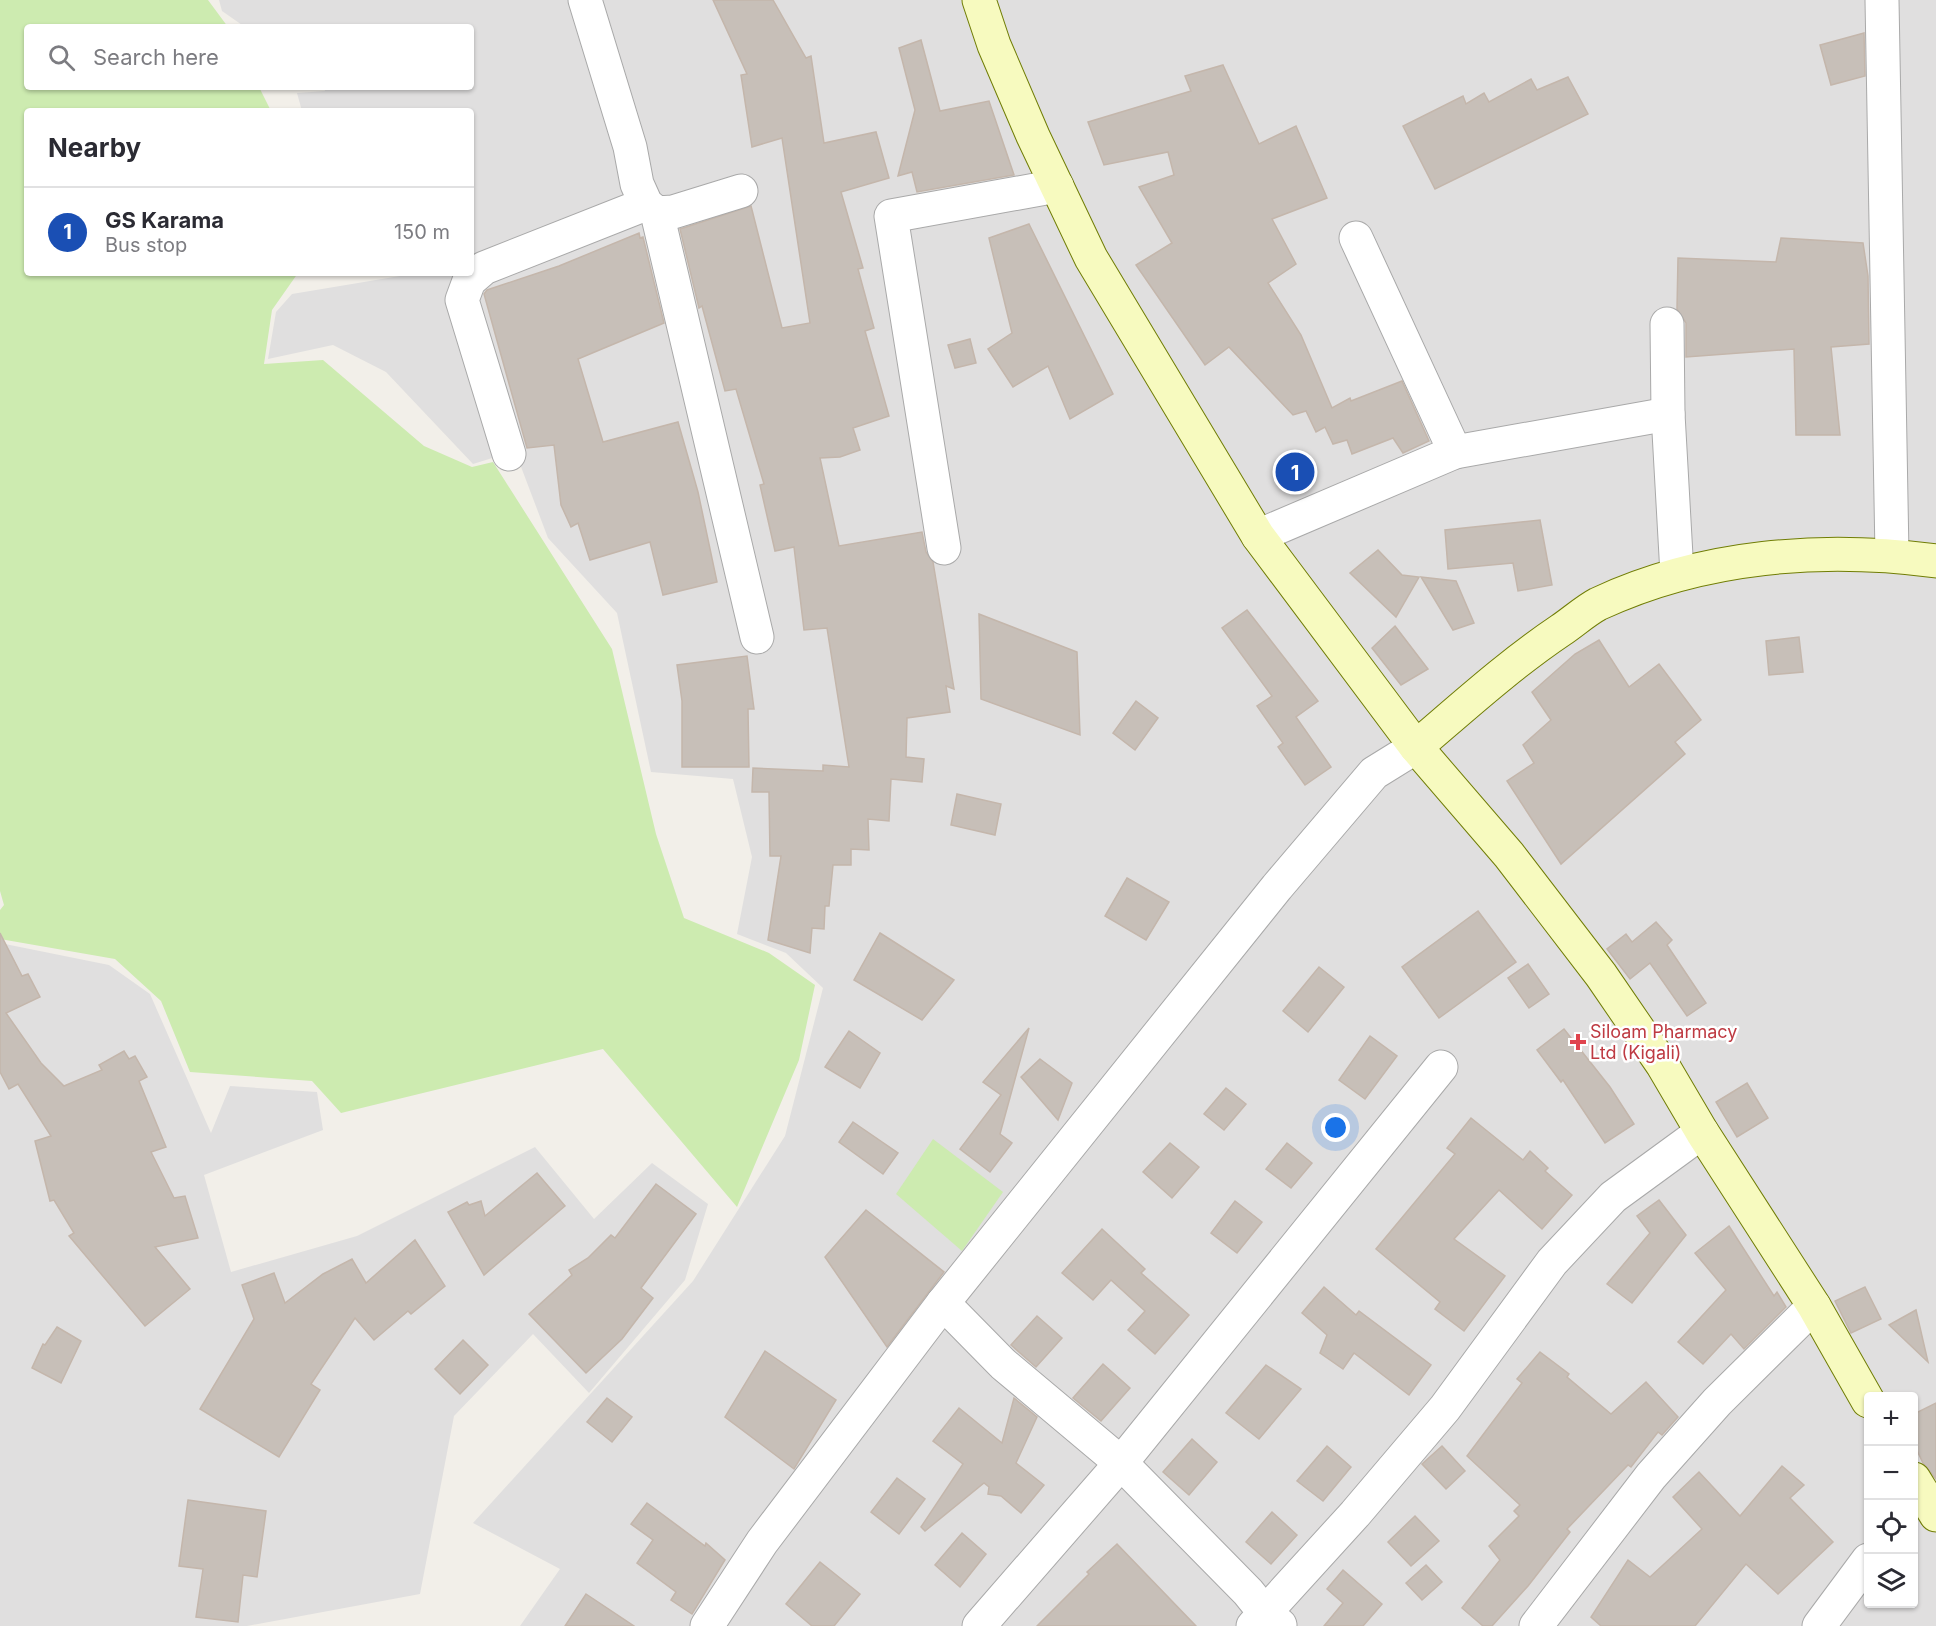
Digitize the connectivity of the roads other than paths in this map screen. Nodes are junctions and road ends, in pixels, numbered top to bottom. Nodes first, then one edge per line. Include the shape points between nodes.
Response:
1 (585, 0) edge
2 (979, 0) edge
3 (1882, 0) edge
4 (1057, 186) junction
5 (741, 191) dead end
6 (652, 208) junction
7 (1356, 238) dead end
8 (1667, 324) dead end
9 (1668, 414) junction
10 (1455, 452) junction
11 (509, 454) dead end
12 (1258, 537) junction
13 (945, 548) dead end
14 (1892, 555) junction
15 (1936, 561) edge
16 (1677, 574) junction
17 (757, 637) dead end
18 (1416, 747) junction
19 (1441, 1067) dead end
20 (1702, 1132) junction
21 (943, 1303) junction
22 (1814, 1306) junction
23 (1864, 1392) edge
24 (1121, 1463) junction
25 (1864, 1567) edge
26 (1266, 1621) edge
27 (707, 1626) edge
28 (980, 1626) edge
29 (1536, 1626) edge
30 (1819, 1626) edge

1 - 6 street via 630,147 637,184
2 - 4 main road via 994,45
3 - 14 street
4 - 12 main road via 1091,258
4 - 13 street via 891,216
5 - 6 street via 673,212
6 - 11 street via 484,268 469,281 462,300
6 - 17 street
7 - 10 street
8 - 9 street
9 - 10 street
9 - 16 street
10 - 12 street
12 - 18 main road
14 - 15 main road
14 - 16 main road via 1746,559
16 - 18 main road via 1597,605 1537,646
18 - 20 main road via 1509,855 1601,975 1662,1064
18 - 21 street via 1374,773 1284,878
19 - 24 street
20 - 22 main road
20 - 26 street via 1613,1197 1552,1262 1445,1408
21 - 24 street via 1003,1364
21 - 27 street via 762,1542
22 - 23 main road
22 - 29 street via 1717,1402 1651,1476
24 - 26 street via 1248,1592
24 - 28 street
25 - 30 street

